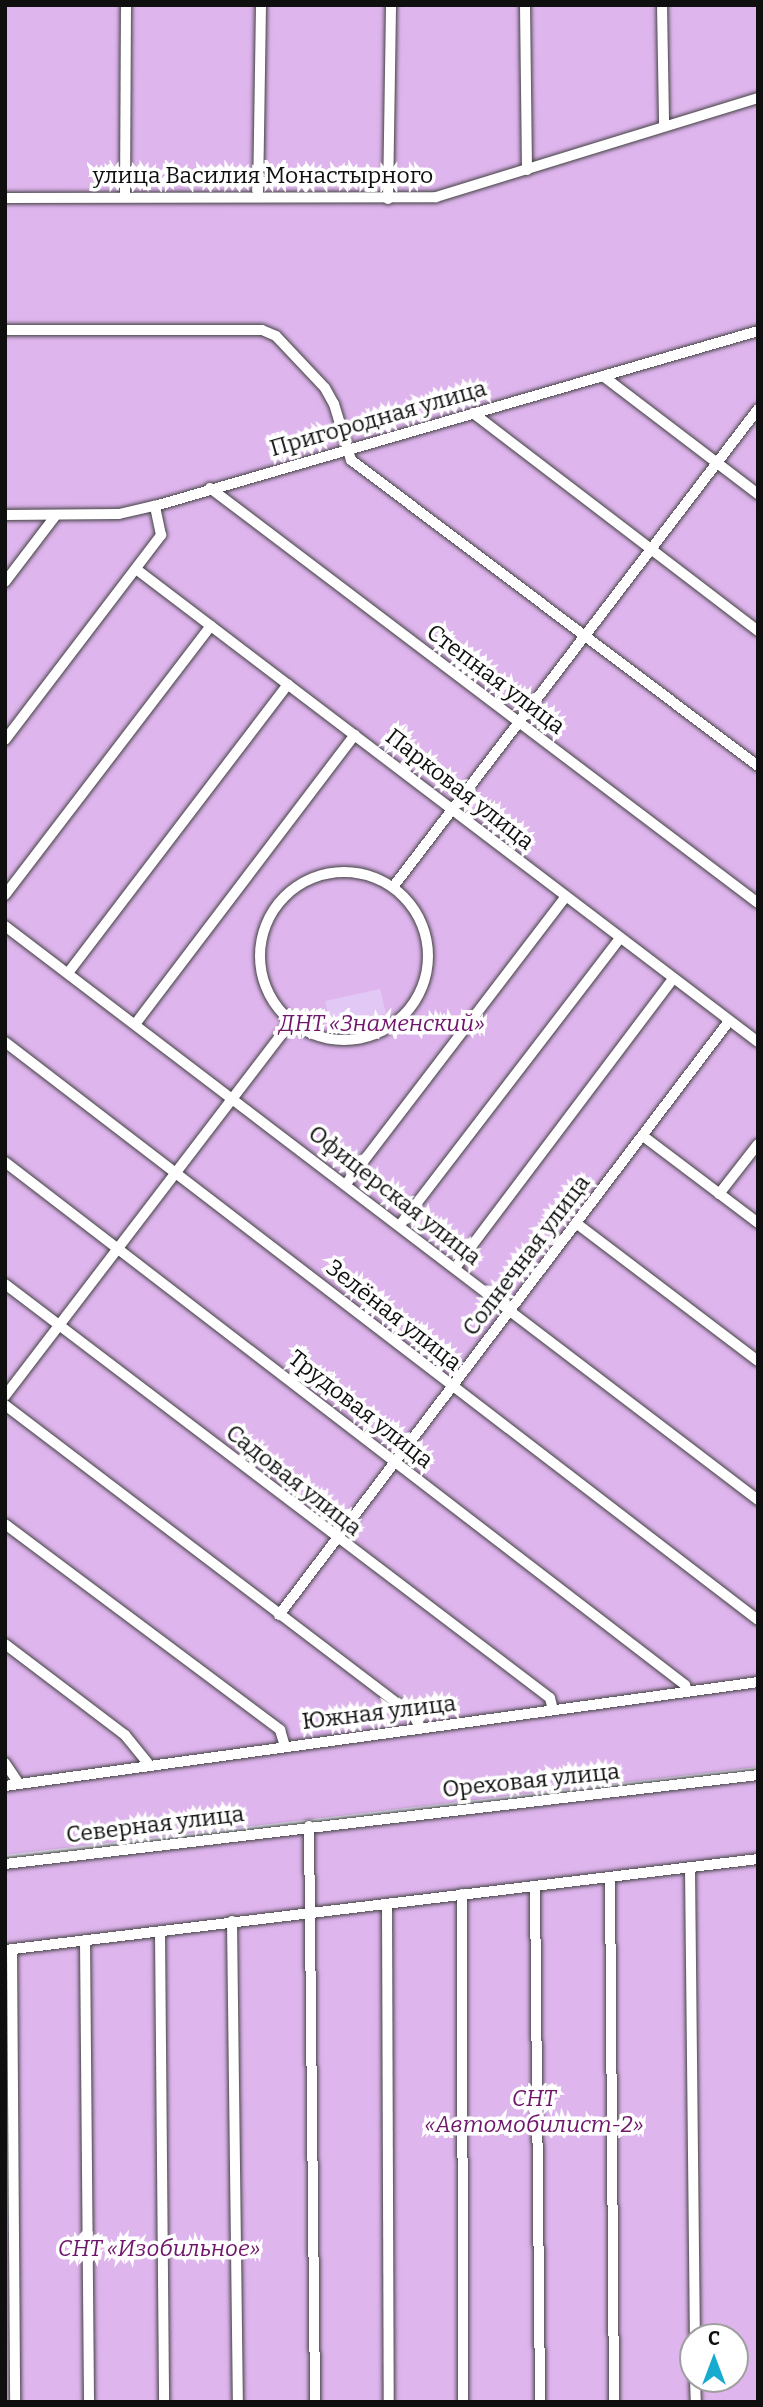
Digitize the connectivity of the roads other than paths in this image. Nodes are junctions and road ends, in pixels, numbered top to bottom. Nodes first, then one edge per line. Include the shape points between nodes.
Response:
1 (126, 5) edge
2 (261, 5) edge
3 (391, 5) edge
4 (525, 5) edge
5 (662, 5) edge
6 (758, 98) edge
7 (664, 123) junction
8 (527, 170) junction
9 (125, 196) junction
10 (258, 197) junction
11 (5, 198) edge
12 (388, 199) junction
13 (5, 330) edge
14 (758, 331) edge
15 (603, 376) junction
16 (758, 410) edge
17 (473, 413) junction
18 (346, 449) junction
19 (717, 464) junction
20 (210, 488) junction
21 (758, 494) edge
22 (155, 506) junction
23 (5, 515) edge
24 (56, 515) junction
25 (652, 551) junction
26 (136, 569) junction
27 (5, 582) edge
28 (211, 626) junction
29 (758, 631) edge
30 (585, 637) junction
31 (288, 684) junction
32 (520, 723) junction
33 (355, 735) junction
34 (5, 740) edge
35 (758, 766) edge
36 (454, 809) junction
37 (393, 887) junction
38 (5, 895) edge
39 (565, 898) junction
40 (758, 903) edge
41 (5, 926) edge
42 (620, 938) junction
43 (68, 973) junction
44 (673, 979) junction
45 (291, 1021) junction
46 (729, 1021) junction
47 (136, 1023) junction
48 (5, 1042) edge
49 (758, 1042) edge
50 (234, 1097) junction
51 (643, 1136) junction
52 (758, 1144) edge
53 (5, 1162) edge
54 (178, 1173) junction
55 (346, 1184) junction
56 (719, 1194) junction
57 (576, 1223) junction
58 (758, 1223) edge
59 (400, 1225) junction
60 (117, 1247) junction
61 (454, 1268) junction
62 (5, 1284) edge
63 (510, 1310) junction
64 (60, 1326) junction
65 (758, 1361) edge
66 (453, 1387) junction
67 (5, 1396) edge
68 (5, 1405) edge
69 (396, 1463) junction
70 (758, 1500) edge
71 (5, 1524) edge
72 (337, 1540) junction
73 (279, 1615) junction
74 (758, 1620) edge
75 (5, 1644) edge
76 (758, 1682) edge
77 (687, 1692) junction
78 (553, 1710) junction
79 (420, 1728) junction
80 (285, 1746) junction
81 (5, 1763) edge
82 (148, 1763) junction
83 (758, 1775) edge
84 (19, 1784) junction
85 (5, 1786) edge
86 (309, 1826) junction
87 (758, 1859) edge
88 (5, 1864) edge
89 (690, 1868) junction
90 (610, 1877) junction
91 (535, 1886) junction
92 (462, 1894) junction
93 (387, 1904) junction
94 (308, 1911) junction
95 (232, 1921) junction
96 (160, 1932) junction
97 (85, 1940) junction
98 (9, 1950) edge
99 (695, 2323) edge
100 (15, 2402) edge
101 (89, 2402) edge
102 (164, 2402) edge
103 (238, 2402) edge
104 (314, 2402) edge
105 (389, 2402) edge
106 (463, 2402) edge
107 (540, 2402) edge
108 (614, 2402) edge

1 - 9 street
2 - 10 street
3 - 12 street
4 - 8 street
5 - 7 street
6 - 7 street, улица Василия Монастырного
7 - 8 street, улица Василия Монастырного
8 - 12 street, улица Василия Монастырного via 436,197
9 - 10 street, улица Василия Монастырного
9 - 11 street, улица Василия Монастырного
10 - 12 street, улица Василия Монастырного
13 - 18 street via 262,330 276,335 325,388
14 - 15 street, Пригородная улица
15 - 17 street, Пригородная улица
15 - 19 street
16 - 19 street
17 - 18 street, Пригородная улица
17 - 25 street
18 - 20 street, Пригородная улица
18 - 30 street via 351,460
19 - 21 street
19 - 25 street
20 - 22 street, Пригородная улица
20 - 32 street, Степная улица
22 - 24 street, Пригородная улица via 119,514
22 - 26 street via 161,535
23 - 24 street, Пригородная улица
24 - 27 street
25 - 29 street
25 - 30 street
26 - 28 street, Парковая улица
26 - 34 street
28 - 31 street, Парковая улица
28 - 38 street
30 - 32 street
30 - 35 street
31 - 33 street, Парковая улица
31 - 43 street
32 - 36 street
32 - 40 street, Степная улица
33 - 36 street, Парковая улица
33 - 47 street
36 - 37 street
36 - 39 street, Парковая улица
37 - 45 street via 360,873 333,872 307,880 285,895 269,917 260,942 261,969 269,995
37 - 45 street via 415,911 425,934 426,972 411,1006 372,1035 347,1040 322,1037
39 - 42 street, Парковая улица
39 - 55 street
41 - 43 street, Офицерская улица
42 - 44 street, Парковая улица
42 - 59 street
43 - 47 street, Офицерская улица
44 - 46 street, Парковая улица
44 - 61 street
45 - 50 street
46 - 49 street, Парковая улица
46 - 51 street, Солнечная улица
47 - 50 street, Офицерская улица
48 - 54 street, Зелёная улица
50 - 54 street
50 - 55 street, Офицерская улица
51 - 56 street
51 - 57 street, Солнечная улица
52 - 56 street
53 - 60 street, Трудовая улица
54 - 60 street
54 - 66 street, Зелёная улица
55 - 59 street, Офицерская улица
56 - 58 street
57 - 63 street, Солнечная улица
57 - 65 street
59 - 61 street, Офицерская улица
60 - 64 street
60 - 69 street, Трудовая улица
61 - 63 street, Офицерская улица
62 - 64 street, Садовая улица
63 - 66 street, Солнечная улица
63 - 70 street, Офицерская улица
64 - 67 street
64 - 72 street, Садовая улица
66 - 69 street, Солнечная улица
66 - 74 street, Зелёная улица
68 - 73 street
69 - 72 street, Солнечная улица
69 - 77 street, Трудовая улица via 685,1685
71 - 80 street via 280,1730
72 - 73 street, Солнечная улица
72 - 78 street, Садовая улица via 550,1698
73 - 79 street via 414,1716
75 - 82 street via 125,1735
76 - 77 street, Южная улица
77 - 78 street, Южная улица
78 - 79 street, Южная улица
79 - 80 street, Южная улица
80 - 82 street, Южная улица
81 - 84 street
82 - 84 street, Южная улица
83 - 86 street, Ореховая улица
84 - 85 street, Южная улица
86 - 88 street, Северная улица
86 - 94 street
87 - 89 street
89 - 90 street
89 - 99 street
90 - 91 street
90 - 108 street
91 - 92 street
91 - 107 street
92 - 93 street
92 - 106 street
93 - 94 street
93 - 105 street
94 - 95 street
94 - 104 street
95 - 96 street
95 - 103 street
96 - 97 street
96 - 102 street
97 - 98 street
97 - 101 street
98 - 100 street

